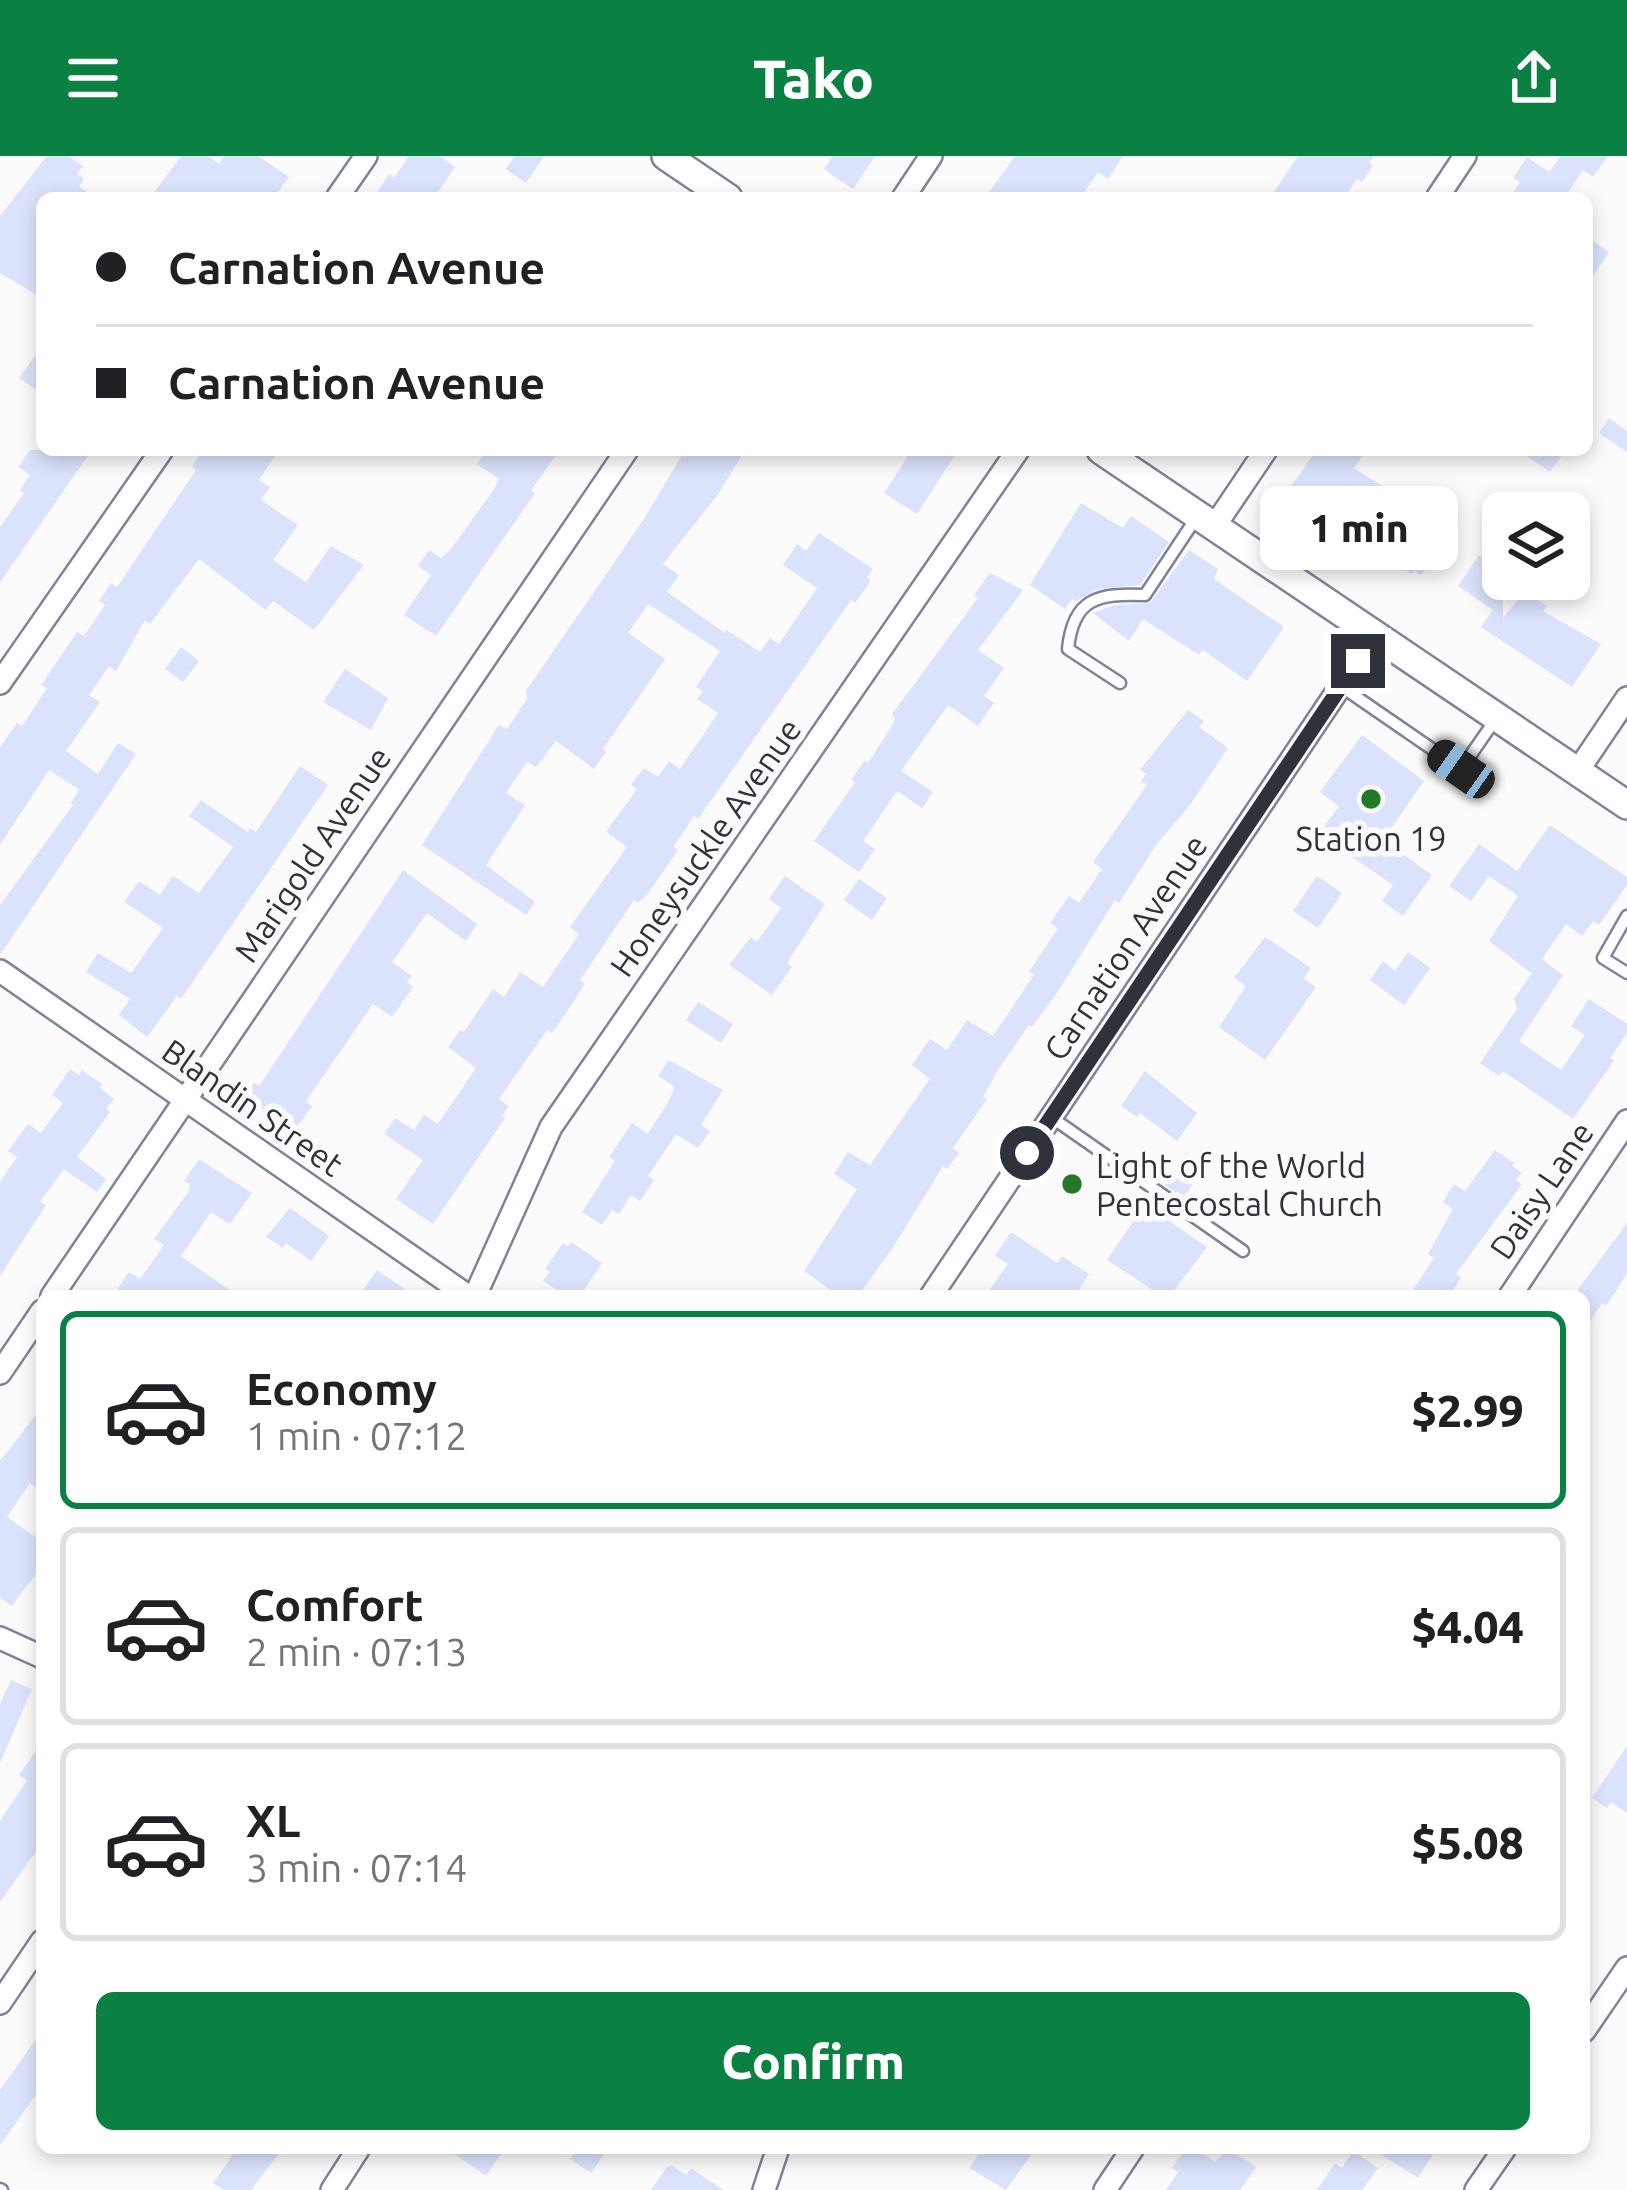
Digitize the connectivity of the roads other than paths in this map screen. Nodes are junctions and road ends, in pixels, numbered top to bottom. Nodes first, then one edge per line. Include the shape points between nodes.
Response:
1 (366, 156) edge
2 (666, 156) edge
3 (932, 156) edge
4 (1465, 156) edge
5 (341, 192) edge
6 (719, 192) edge
7 (907, 192) edge
8 (1440, 192) edge
9 (158, 456) edge
10 (623, 456) edge
11 (1014, 456) edge
12 (1110, 456) edge
13 (1261, 456) edge
14 (1206, 521) junction
15 (1375, 635) junction
16 (0, 683) edge
17 (1120, 683) dead end
18 (1340, 686) junction
19 (1627, 698) edge
20 (1497, 717) junction
21 (1577, 772) junction
22 (1627, 806) edge
23 (1627, 916) edge
24 (0, 971) edge
25 (1627, 973) edge
26 (185, 1100) junction
27 (1051, 1117) junction
28 (1627, 1121) edge
29 (1243, 1250) dead end
30 (56, 1290) edge
31 (462, 1290) edge
32 (474, 1290) edge
33 (935, 1290) edge
34 (1514, 1290) edge
35 (36, 1320) edge
36 (0, 1373) edge
37 (0, 1639) edge
38 (36, 1654) edge
39 (36, 1950) edge
40 (1627, 1968) edge
41 (0, 2003) edge
42 (1590, 2022) edge
43 (355, 2154) edge
44 (776, 2154) edge
45 (1129, 2154) edge
46 (1500, 2154) edge
47 (332, 2190) edge
48 (764, 2190) edge
49 (1106, 2190) edge
50 (1476, 2190) edge

1 - 5 street
2 - 6 main road
3 - 7 street
4 - 8 street
9 - 16 street
10 - 26 street, Marigold Avenue
11 - 32 street, Honeysuckle Avenue via 550,1127
12 - 14 main road
13 - 14 street
14 - 15 main road
14 - 17 lane via 1145,595 1089,601 1071,622 1068,650
15 - 18 street, Carnation Avenue
15 - 20 main road
18 - 20 lane via 1461,769
18 - 27 street, Carnation Avenue
19 - 21 street
20 - 21 main road
21 - 22 main road
23 - 25 lane via 1603,958
24 - 26 street, Blandin Street
26 - 30 street, Marigold Avenue
26 - 31 street, Blandin Street
27 - 29 lane
27 - 33 street, Carnation Avenue
28 - 34 street, Daisy Lane
35 - 36 street
37 - 38 street
39 - 41 street
40 - 42 street
43 - 47 street
44 - 48 street
45 - 49 street
46 - 50 street

